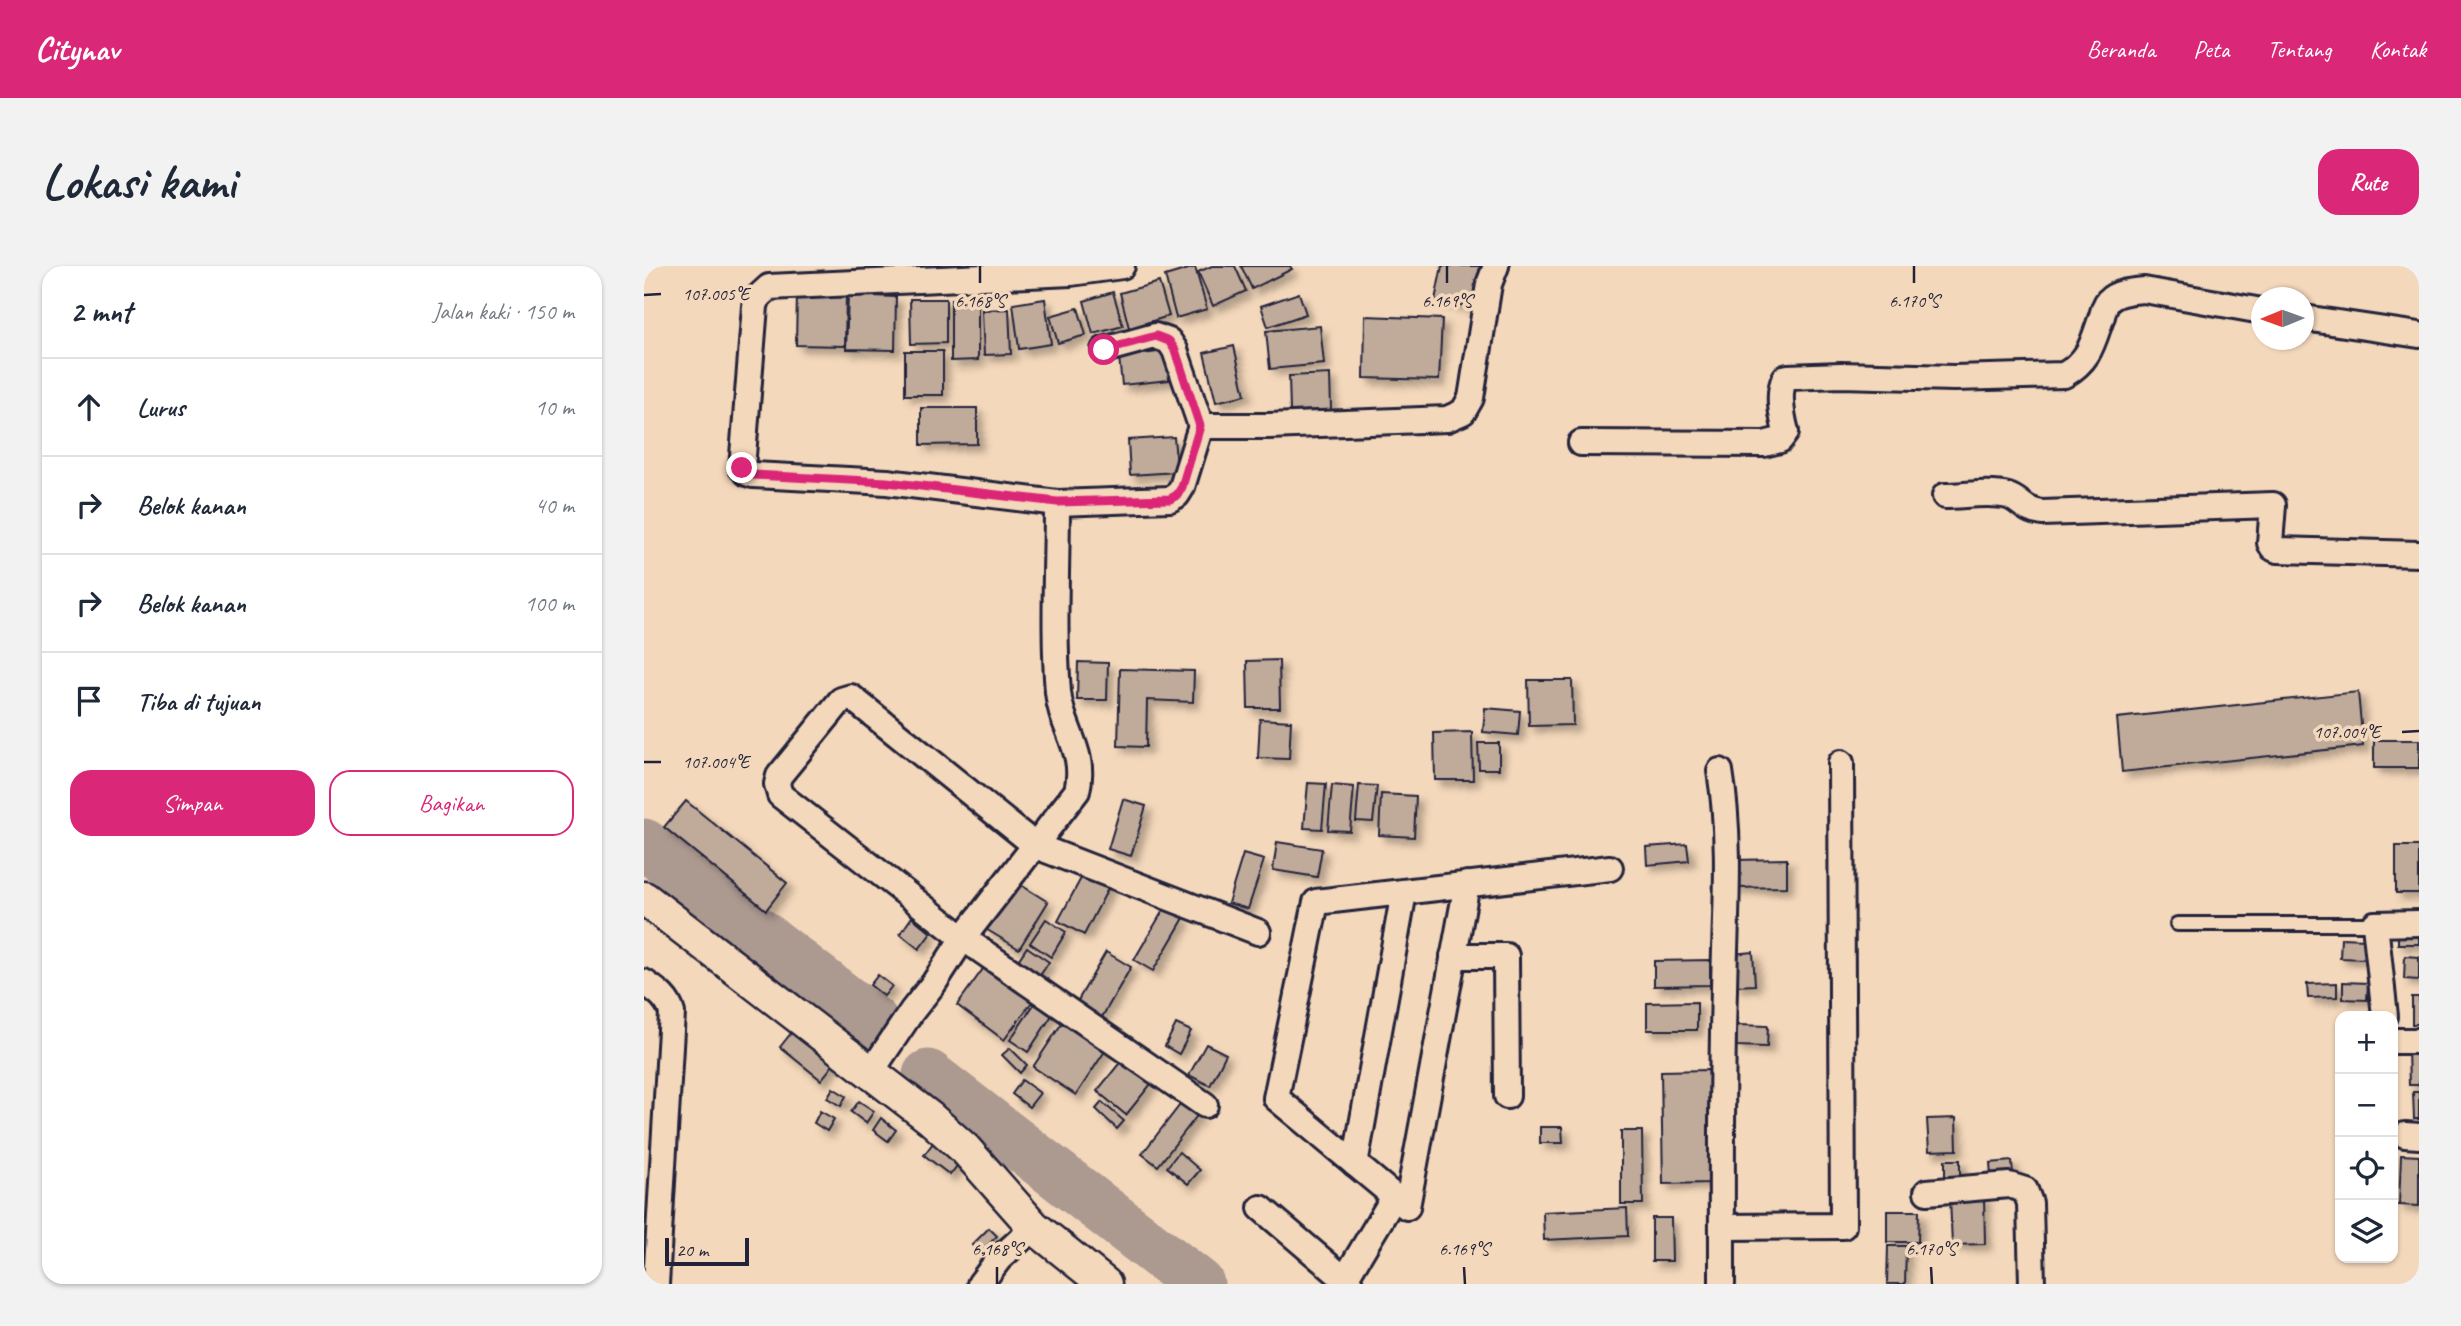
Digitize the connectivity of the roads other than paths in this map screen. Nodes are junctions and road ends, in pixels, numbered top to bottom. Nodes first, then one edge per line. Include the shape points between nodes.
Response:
1 (1122, 266) edge
2 (1496, 266) edge
3 (877, 274) edge
4 (2251, 310) edge
5 (2314, 319) edge
6 (2419, 335) edge
7 (1104, 350) dead end
8 (1200, 426) junction
9 (1581, 443) dead end
10 (1945, 496) dead end
11 (1057, 502) junction
12 (2419, 554) edge
13 (1841, 763) dead end
14 (1720, 771) dead end
15 (1036, 846) junction
16 (1610, 868) dead end
17 (1467, 884) junction
18 (1404, 892) junction
19 (644, 898) edge
20 (2419, 923) edge
21 (2177, 924) dead end
22 (2375, 924) junction
23 (1258, 932) dead end
24 (963, 938) junction
25 (1453, 956) junction
26 (644, 982) edge
27 (2384, 1011) edge
28 (2398, 1041) edge
29 (2419, 1041) edge
30 (873, 1069) junction
31 (1507, 1096) dead end
32 (1205, 1105) dead end
33 (1355, 1164) junction
34 (1927, 1192) dead end
35 (1394, 1197) junction
36 (1261, 1208) dead end
37 (1034, 1227) junction
38 (1722, 1227) junction
39 (1348, 1282) edge
40 (656, 1284) edge
41 (980, 1284) edge
42 (1105, 1284) edge
43 (1722, 1284) edge
44 (2032, 1284) edge

1 - 3 street via 1071,273
2 - 8 street via 1489,284 1471,398 1455,416
3 - 11 street via 769,287 758,297 741,464 744,471
4 - 9 street via 2130,291 2107,302 2086,357 2064,375 1788,377 1782,385 1786,432 1780,440 1764,444
5 - 6 street
7 - 8 street via 1156,336 1169,341
8 - 11 street via 1182,487 1170,499
10 - 12 street via 2011,497 2029,511 2042,513 2273,505 2270,543 2278,550
11 - 15 street via 1059,696 1077,749 1080,779 1077,791
13 - 38 street via 1843,1226
14 - 38 street via 1727,864
15 - 23 street
15 - 24 street
15 - 24 street via 850,697 841,700 779,776 780,795
16 - 17 street
17 - 18 street
17 - 25 street
18 - 33 street
18 - 33 street via 1316,902 1276,1098
19 - 30 street
20 - 22 street
21 - 22 lane
22 - 27 street
24 - 30 street
24 - 32 street
25 - 31 street via 1506,956
25 - 35 street via 1407,1207
26 - 40 street via 661,994 672,1013
28 - 29 street
30 - 37 street via 965,1149
33 - 35 street
34 - 44 street via 2009,1185 2025,1190 2030,1203
35 - 39 street
36 - 39 street
37 - 41 street
37 - 42 street
38 - 43 street

